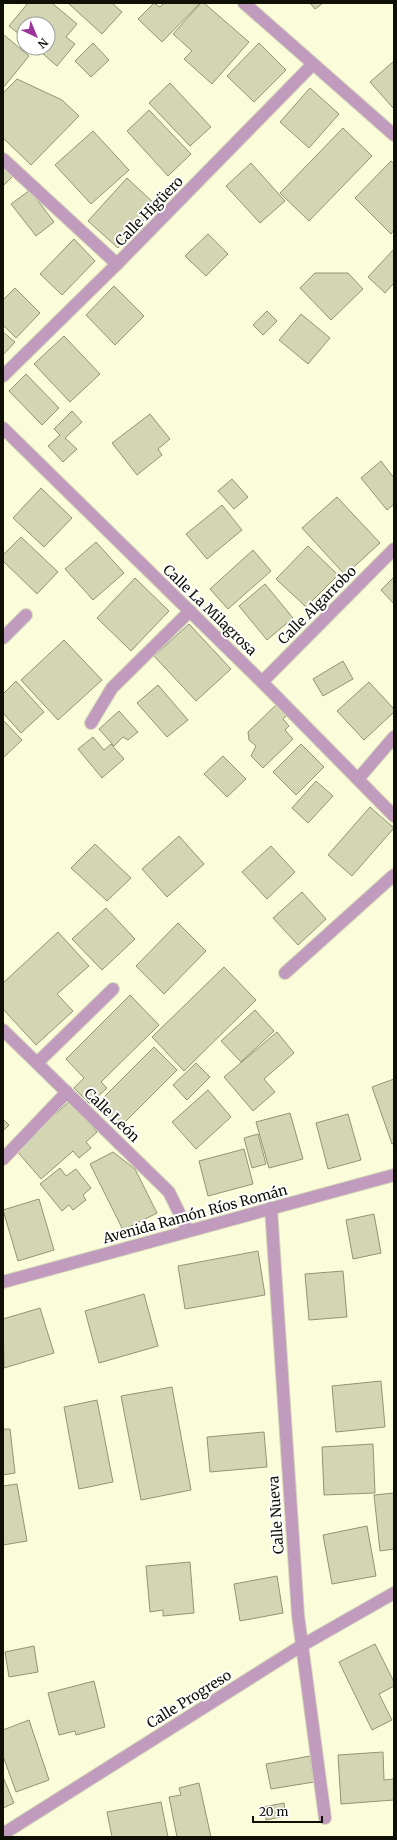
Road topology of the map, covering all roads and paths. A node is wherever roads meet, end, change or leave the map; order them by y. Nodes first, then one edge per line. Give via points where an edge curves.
1 (244, 3) edge
2 (313, 64) junction
3 (394, 135) edge
4 (3, 159) edge
5 (118, 264) junction
6 (3, 376) edge
7 (3, 428) edge
8 (394, 549) edge
9 (190, 611) junction
10 (26, 615) dead end
11 (3, 638) edge
12 (262, 682) junction
13 (91, 724) dead end
14 (394, 737) edge
15 (358, 779) junction
16 (394, 816) edge
17 (394, 875) edge
18 (285, 973) dead end
19 (113, 989) dead end
20 (3, 1030) edge
21 (37, 1063) junction
22 (67, 1092) junction
23 (3, 1159) edge
24 (394, 1175) edge
25 (271, 1208) junction
26 (188, 1231) junction
27 (3, 1282) edge
28 (394, 1593) edge
29 (301, 1646) junction
30 (325, 1818) dead end
31 (16, 1832) edge
32 (3, 1834) edge

1 - 2 street
2 - 3 street
2 - 5 street, Calle Higüero
4 - 5 street
5 - 6 street, Calle Higüero
7 - 9 street, Calle La Milagrosa
8 - 12 street, Calle Algarrobo
9 - 12 street, Calle La Milagrosa
9 - 13 street via 112,688
10 - 11 street
12 - 15 street, Calle La Milagrosa
14 - 15 street
15 - 16 street, Calle La Milagrosa
17 - 18 street
19 - 21 street
20 - 21 street, Calle León
21 - 22 street, Calle León
22 - 23 street
22 - 26 street, Calle León via 169,1192
24 - 25 street, Avenida Ramón Ríos Román
25 - 26 street, Avenida Ramón Ríos Román
25 - 29 street, Calle Nueva
26 - 27 street, Avenida Ramón Ríos Román
28 - 29 street, Calle Progreso
29 - 30 street, Calle Nueva
29 - 31 street, Calle Progreso
31 - 32 street, Calle Progreso

